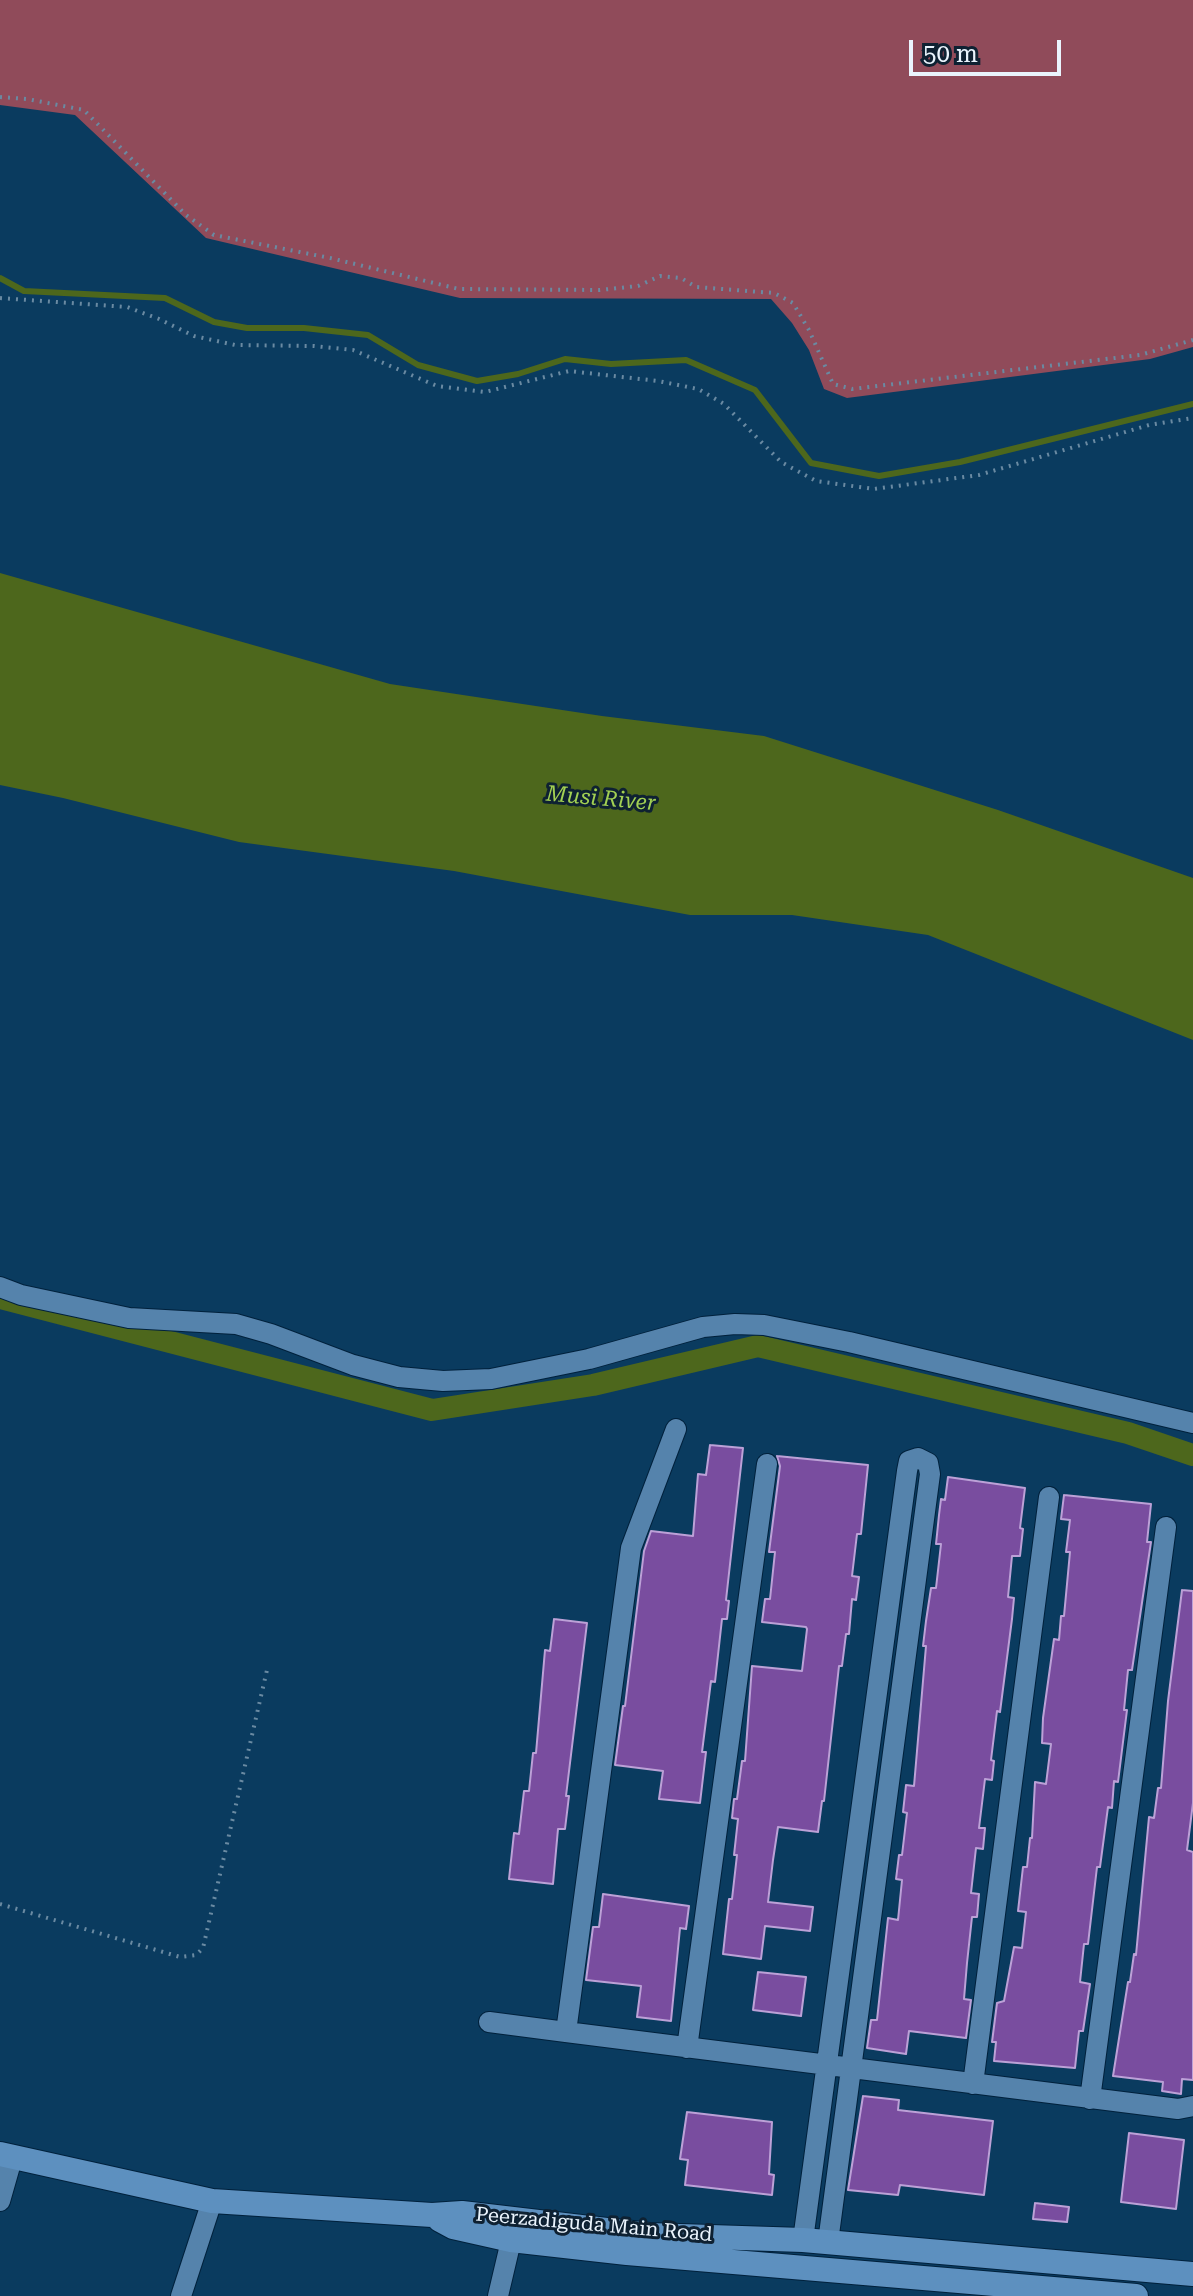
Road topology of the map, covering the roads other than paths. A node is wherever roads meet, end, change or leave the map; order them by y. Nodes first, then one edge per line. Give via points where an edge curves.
1 (0, 1287) edge
2 (1193, 1423) edge
3 (676, 1429) dead end
4 (767, 1464) dead end
5 (1049, 1497) dead end
6 (1166, 1527) dead end
7 (489, 2022) dead end
8 (566, 2032) junction
9 (687, 2048) junction
10 (827, 2065) junction
11 (852, 2069) junction
12 (973, 2084) junction
13 (1090, 2099) junction
14 (1193, 2106) edge
15 (6, 2156) edge
16 (0, 2201) edge
17 (212, 2201) junction
18 (513, 2230) junction
19 (816, 2241) junction
20 (1193, 2274) edge
21 (181, 2296) edge
22 (498, 2296) edge
23 (1136, 2296) edge

1 - 2 street via 129,1318 236,1324 353,1365 443,1381 491,1379 589,1359 703,1327 764,1325
3 - 8 street via 631,1548
4 - 9 street
5 - 12 street
6 - 13 street
7 - 8 street
8 - 9 street
9 - 10 street
10 - 11 street
10 - 11 street via 907,1471 909,1461 918,1458 928,1463 930,1474
10 - 19 street
11 - 12 street
11 - 19 street
12 - 13 street
13 - 14 street via 1178,2109
15 - 16 street
15 - 17 street
17 - 18 street via 432,2215 453,2227
17 - 21 street
18 - 19 street, Peerzadiguda Main Road
18 - 22 street
18 - 23 street via 627,2253
19 - 20 street, Peerzadiguda Main Road

